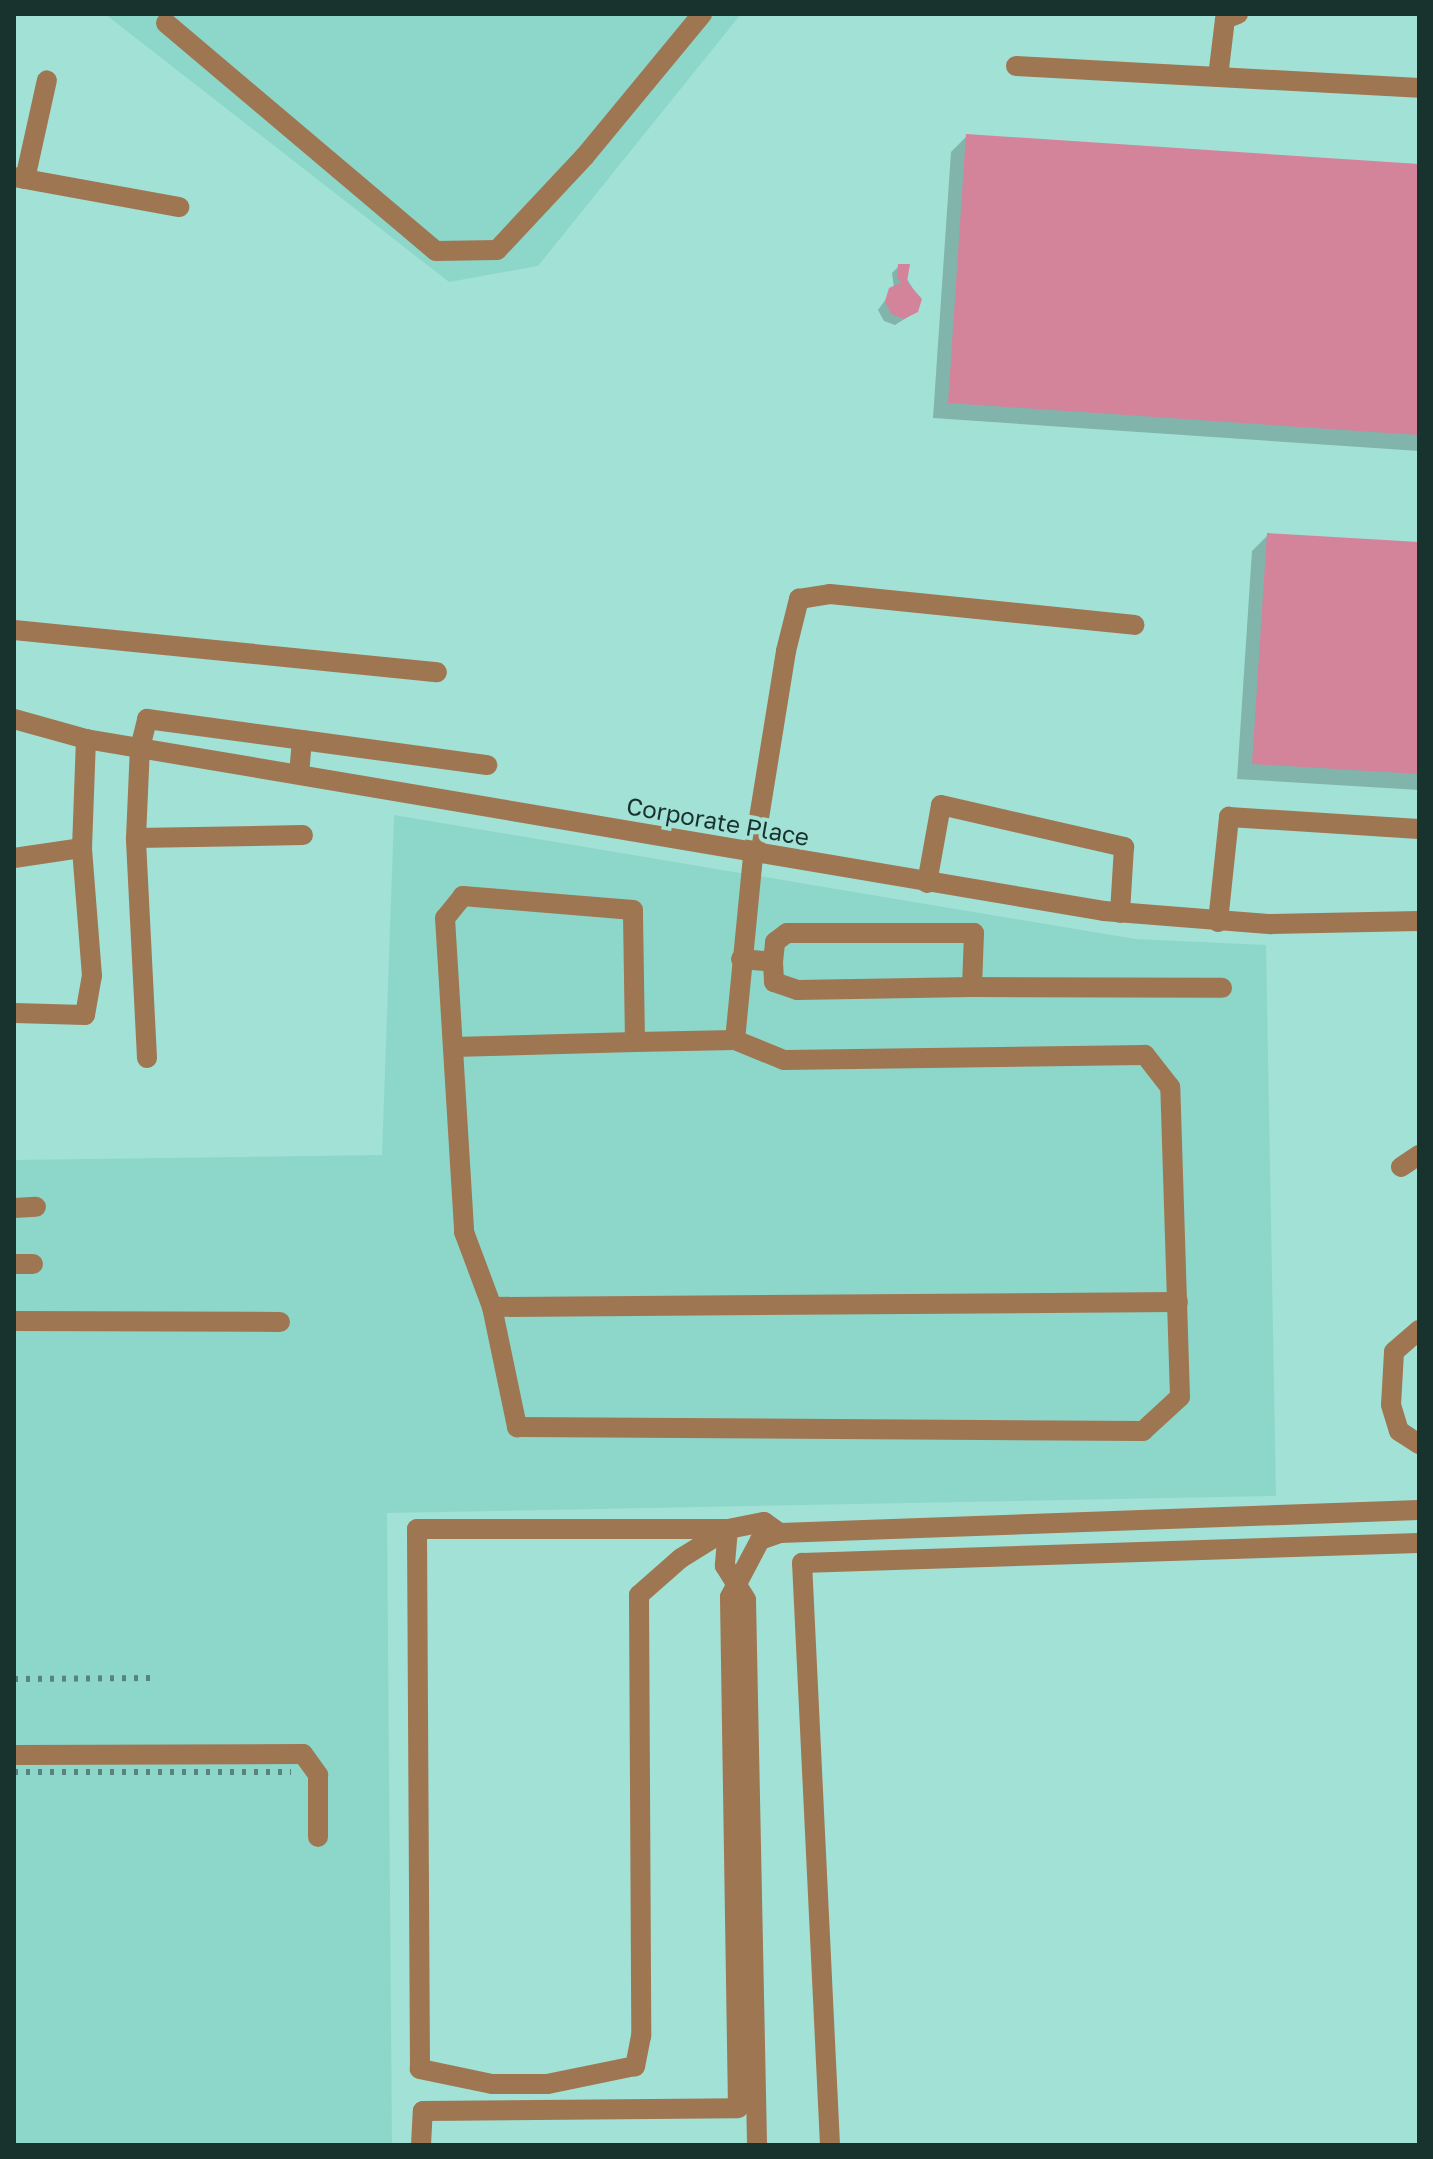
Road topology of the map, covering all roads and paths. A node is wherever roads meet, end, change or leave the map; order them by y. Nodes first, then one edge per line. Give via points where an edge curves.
1 (702, 14) edge
2 (1238, 14) edge
3 (166, 17) edge
4 (1016, 66) dead end
5 (1218, 77) junction
6 (47, 80) dead end
7 (1419, 88) edge
8 (20, 178) edge
9 (179, 207) dead end
10 (1134, 625) dead end
11 (14, 630) edge
12 (437, 672) dead end
13 (14, 719) edge
14 (86, 739) junction
15 (302, 740) junction
16 (140, 748) junction
17 (487, 765) dead end
18 (299, 773) junction
19 (1419, 829) edge
20 (303, 835) dead end
21 (136, 838) junction
22 (82, 848) junction
23 (753, 855) junction
24 (14, 858) edge
25 (927, 883) junction
26 (1120, 913) junction
27 (1419, 921) edge
28 (1218, 922) junction
29 (741, 959) junction
30 (773, 962) junction
31 (972, 987) junction
32 (1222, 988) dead end
33 (14, 1013) edge
34 (735, 1040) junction
35 (635, 1042) junction
36 (453, 1047) junction
37 (147, 1058) dead end
38 (1419, 1155) edge
39 (1401, 1167) dead end
40 (36, 1207) dead end
41 (14, 1208) edge
42 (1178, 1302) junction
43 (492, 1307) junction
44 (14, 1321) edge
45 (280, 1322) dead end
46 (1419, 1330) edge
47 (1419, 1444) edge
48 (1419, 1510) edge
49 (728, 1529) junction
50 (780, 1533) junction
51 (1419, 1543) edge
52 (737, 1579) junction
53 (14, 1755) edge
54 (318, 1837) dead end
55 (421, 2145) edge
56 (757, 2145) edge
57 (830, 2145) edge

1 - 3 street via 585,156 497,250 436,251
2 - 5 street via 1225,19
4 - 5 street
5 - 7 street
6 - 8 street
8 - 9 street
10 - 23 street via 830,594 799,599
11 - 12 street
13 - 14 street, Corporate Place
14 - 16 street, Corporate Place
14 - 22 street
15 - 16 street via 152,717
15 - 17 street
15 - 18 street
16 - 18 street, Corporate Place
16 - 21 street
18 - 23 street, Corporate Place
19 - 28 street via 1229,817
20 - 21 street
21 - 37 street
22 - 24 street
22 - 33 street via 92,976 85,1015
23 - 25 street, Corporate Place
23 - 29 street
25 - 26 street, Corporate Place
25 - 26 street via 941,805 1124,847
26 - 28 street, Corporate Place
27 - 28 street, Corporate Place
29 - 30 street
29 - 34 street
30 - 31 street via 774,982 797,990
30 - 31 street via 775,942 787,933 974,933
31 - 32 street
34 - 35 street
34 - 42 street via 784,1060 1145,1055 1170,1087
35 - 36 street
35 - 36 street via 633,910 463,896 445,918
36 - 43 street via 464,1232
38 - 39 street
40 - 41 street
42 - 43 street
42 - 43 street via 1180,1397 1143,1431 517,1427
44 - 45 street
46 - 47 street via 1394,1352 1391,1405 1399,1431
48 - 50 street
49 - 49 street via 681,1558 639,1595 641,2036 635,2066 547,2084 492,2084 420,2069 417,1529
49 - 50 street via 764,1522
49 - 52 street via 725,1566
50 - 52 street via 760,1540
51 - 57 street via 802,1563
52 - 55 street via 730,1597 738,2108 423,2111
52 - 56 street via 746,1600
53 - 54 street via 303,1754 318,1775

